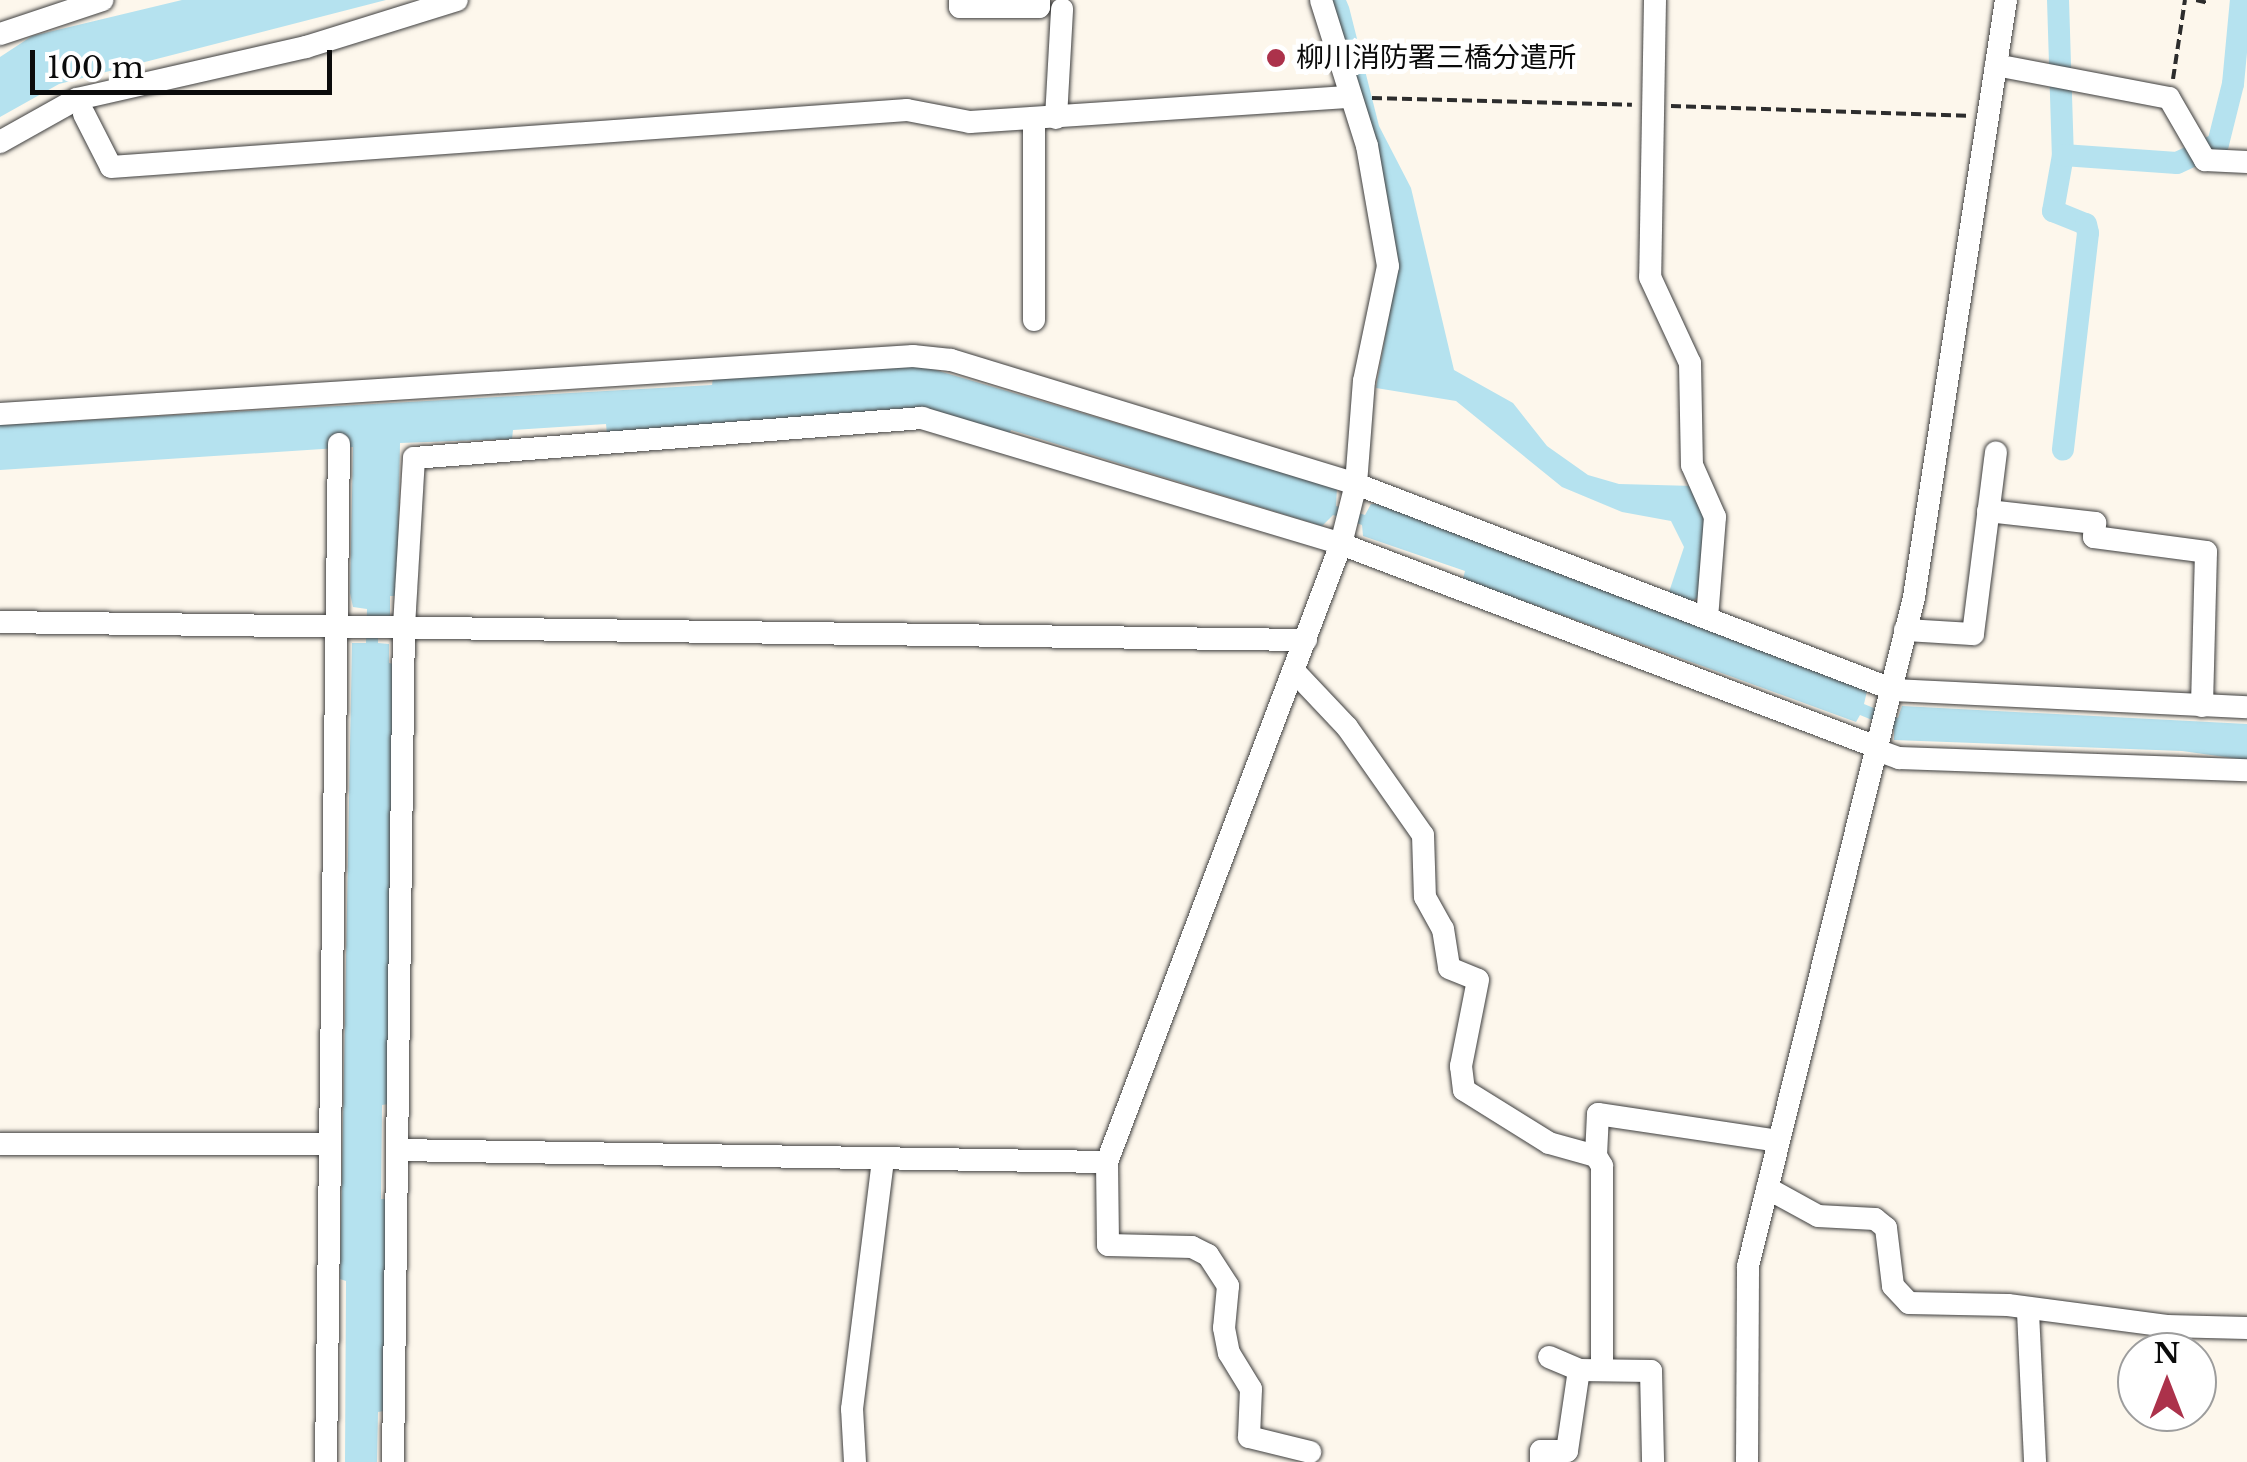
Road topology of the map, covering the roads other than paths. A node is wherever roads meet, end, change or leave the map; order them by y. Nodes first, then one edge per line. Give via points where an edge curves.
1 (102, 0) edge
2 (457, 0) edge
3 (960, 0) edge
4 (1039, 0) edge
5 (1320, 0) edge
6 (1655, 0) edge
7 (2006, 0) edge
8 (1062, 9) dead end
9 (0, 34) edge
10 (1996, 65) junction
11 (2198, 97) dead end
12 (1347, 98) junction
13 (2172, 101) junction
14 (84, 114) dead end
15 (1045, 119) junction
16 (0, 142) edge
17 (2247, 162) edge
18 (1034, 320) dead end
19 (0, 414) edge
20 (339, 444) dead end
21 (1996, 452) dead end
22 (1356, 484) junction
23 (1988, 511) junction
24 (1342, 544) junction
25 (1707, 618) junction
26 (0, 622) edge
27 (341, 626) junction
28 (404, 626) junction
29 (1905, 630) junction
30 (1306, 640) junction
31 (1294, 670) junction
32 (1889, 691) junction
33 (2202, 706) junction
34 (2247, 708) edge
35 (1876, 742) junction
36 (2247, 770) edge
37 (1778, 1141) junction
38 (0, 1144) edge
39 (328, 1144) junction
40 (398, 1150) junction
41 (1596, 1156) junction
42 (883, 1158) junction
43 (1107, 1162) junction
44 (1767, 1188) junction
45 (2028, 1312) junction
46 (2247, 1328) edge
47 (1549, 1356) dead end
48 (1591, 1370) junction
49 (1310, 1452) dead end
50 (326, 1462) edge
51 (393, 1462) edge
52 (856, 1462) edge
53 (1540, 1462) edge
54 (1653, 1462) edge
55 (1747, 1462) edge
56 (2034, 1462) edge

1 - 9 street
2 - 16 street via 306,46 77,99
3 - 4 street via 960,7 1039,6
5 - 12 street
6 - 25 street via 1650,276 1690,363 1692,465 1715,517
7 - 10 street
8 - 15 street
10 - 13 street
10 - 29 street
11 - 13 street
12 - 15 street via 1190,103
12 - 22 street via 1367,146 1388,266 1364,381
13 - 17 street via 2201,156
14 - 15 street via 111,167 907,110 970,122
15 - 18 street
19 - 22 street via 913,356 951,360
20 - 27 street
21 - 23 street
22 - 24 street
22 - 25 street
23 - 29 street via 1972,634
23 - 33 street via 2095,523 2094,536 2206,552
24 - 28 street via 922,418 414,458
24 - 30 street
24 - 35 street
25 - 32 street
26 - 27 street
27 - 28 street
27 - 39 street
28 - 30 street
28 - 40 street
29 - 32 street
30 - 31 street
31 - 41 street via 1347,727 1423,835 1425,896 1444,928 1448,968 1478,980 1461,1066 1464,1090 1549,1144
31 - 43 street
32 - 33 street
32 - 35 street
33 - 34 street
35 - 36 street via 1899,758
35 - 37 street
37 - 41 street via 1598,1114
37 - 44 street
38 - 39 street
39 - 50 street
40 - 42 street
40 - 51 street
41 - 48 street via 1602,1166
42 - 43 street
42 - 52 street via 852,1409
43 - 49 street via 1108,1246 1192,1247 1208,1255 1228,1286 1229,1353 1251,1389 1248,1437
44 - 45 street via 1818,1216 1876,1219 1886,1228 1898,1298
44 - 55 street via 1747,1282
45 - 46 street
45 - 56 street
47 - 48 street
48 - 53 street via 1567,1451 1542,1451
48 - 54 street via 1650,1372

